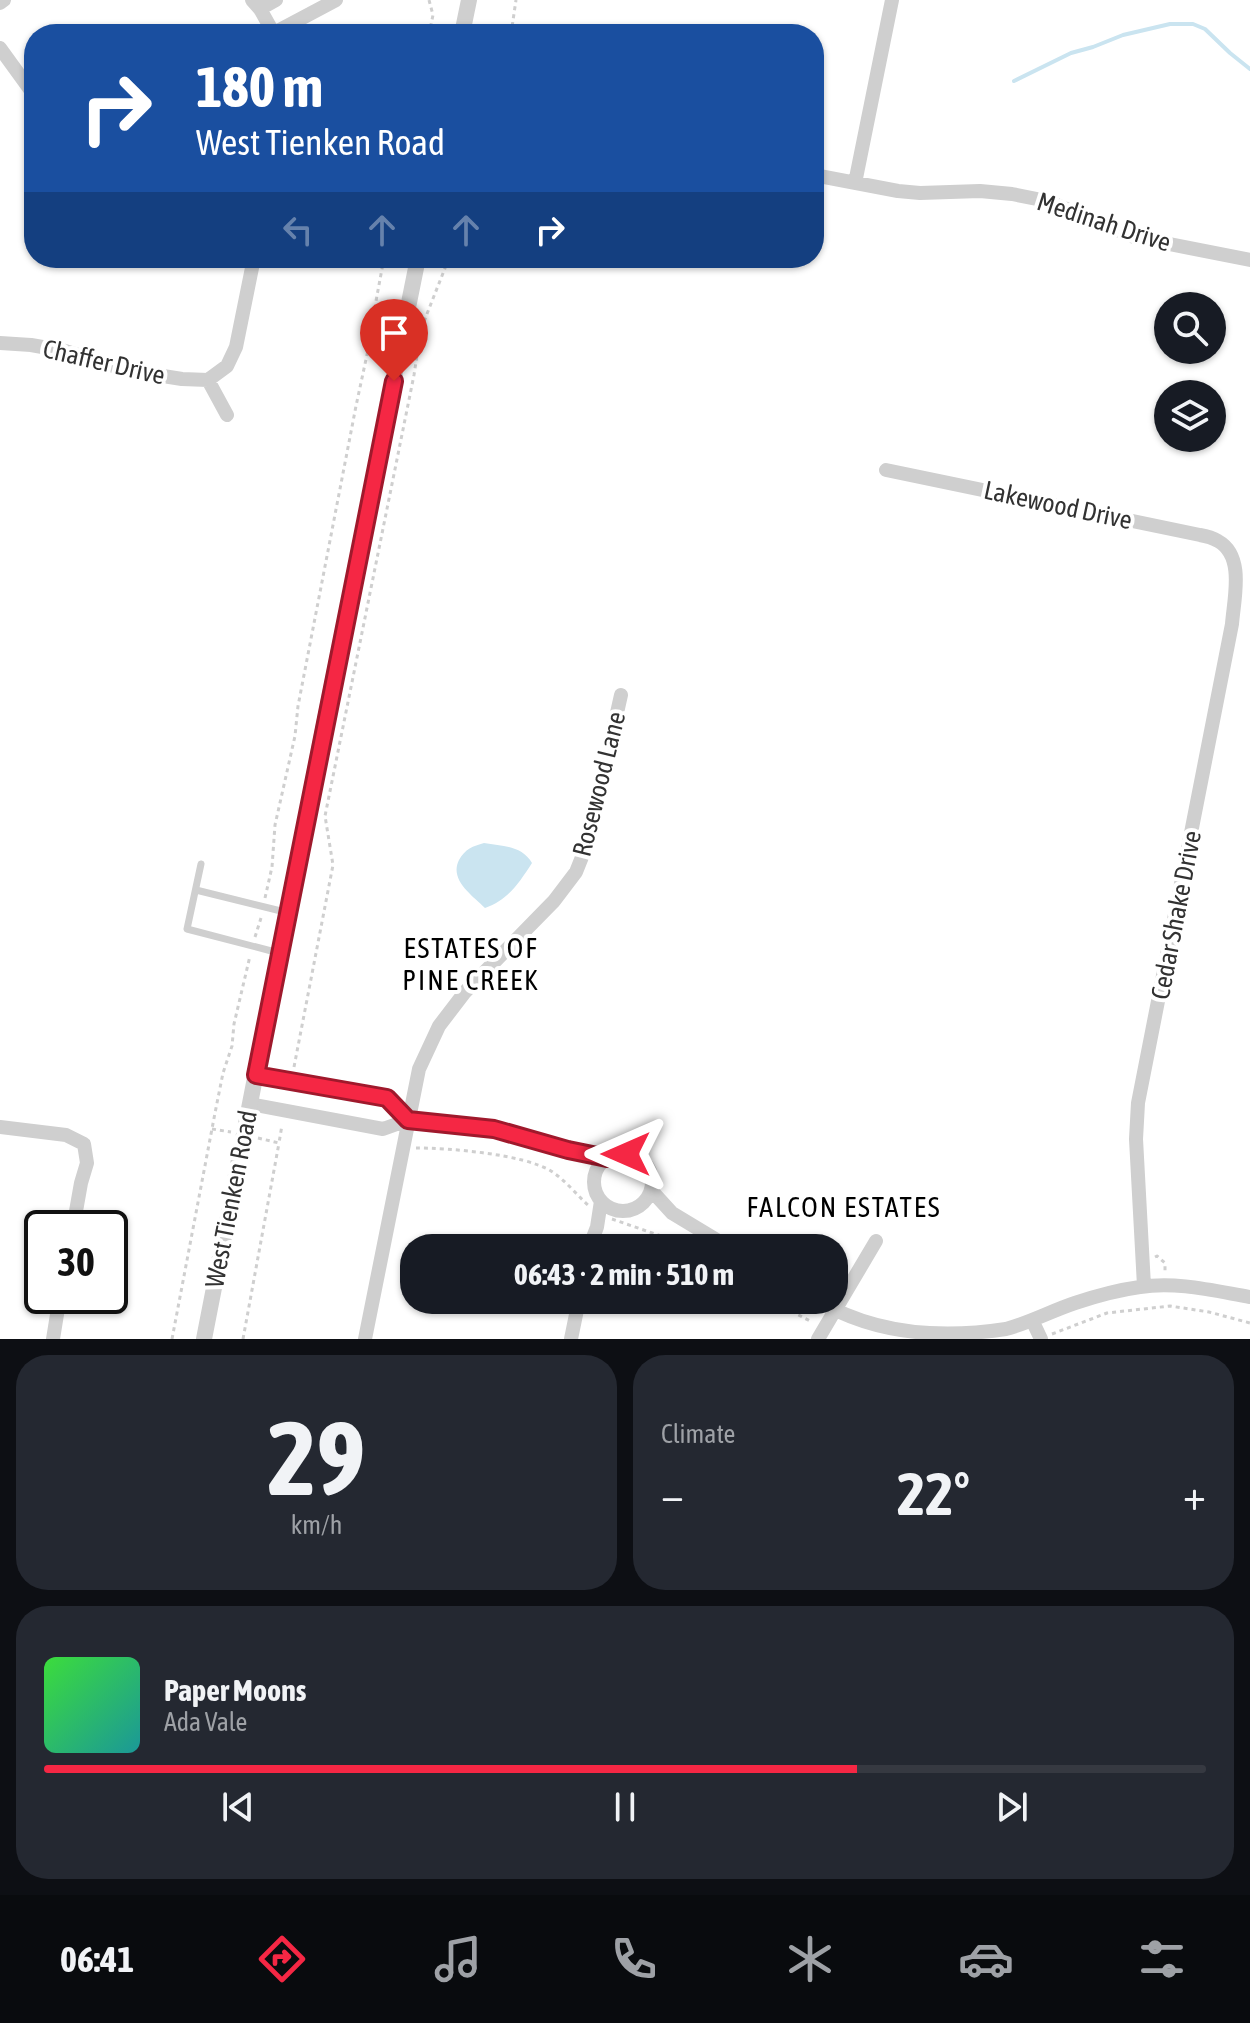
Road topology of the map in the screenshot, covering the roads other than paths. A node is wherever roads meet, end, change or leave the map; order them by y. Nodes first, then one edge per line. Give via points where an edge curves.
1 (276, 0) edge
2 (336, 0) edge
3 (469, 0) edge
4 (892, 0) edge
5 (265, 19) edge
6 (464, 24) edge
7 (0, 48) edge
8 (24, 81) edge
9 (824, 177) edge
10 (855, 183) junction
11 (1250, 260) edge
12 (252, 268) edge
13 (416, 268) edge
14 (0, 343) edge
15 (208, 380) junction
16 (227, 415) dead end
17 (886, 470) dead end
18 (1226, 548) joint
19 (621, 695) dead end
20 (201, 864) dead end
21 (196, 890) junction
22 (287, 912) junction
23 (279, 953) junction
24 (256, 1075) junction
25 (250, 1104) junction
26 (408, 1120) junction
27 (0, 1127) edge
28 (568, 1150) junction
29 (607, 1158) junction
30 (594, 1179) junction
31 (651, 1190) junction
32 (595, 1204) junction
33 (639, 1207) junction
34 (76, 1210) edge
35 (672, 1213) junction
36 (618, 1216) junction
37 (597, 1227) junction
38 (594, 1234) edge
39 (707, 1234) edge
40 (876, 1241) dead end
41 (1144, 1286) junction
42 (848, 1289) edge
43 (1250, 1297) edge
44 (57, 1314) edge
45 (576, 1314) edge
46 (833, 1314) edge
47 (842, 1314) edge
48 (1032, 1320) junction
49 (820, 1334) edge
50 (53, 1339) edge
51 (204, 1339) edge
52 (365, 1339) edge
53 (571, 1339) edge
54 (1041, 1339) edge

1 - 5 street
2 - 5 street
3 - 6 street
4 - 10 street
7 - 8 street
9 - 10 street, Medinah Drive
10 - 11 street, Medinah Drive via 920,193 1012,194 1071,209 1134,237
12 - 15 street via 236,347 227,366
13 - 22 street, West Tienken Road
14 - 15 street, Chaffer Drive via 65,351 144,373
15 - 16 street
17 - 18 street, Lakewood Drive via 1200,535
18 - 41 street, Cedar Shake Drive via 1233,554 1236,572 1232,624 1138,1103
19 - 26 street, Rosewood Lane via 588,842 576,872 439,1026 419,1069
20 - 21 lane
21 - 22 lane
21 - 23 lane via 187,929
22 - 23 street, West Tienken Road
23 - 24 street, West Tienken Road
24 - 25 street, West Tienken Road
24 - 26 street via 387,1098
25 - 26 street via 383,1129
25 - 51 street, West Tienken Road
26 - 28 street via 494,1129
26 - 52 street, Rosewood Lane
27 - 34 street via 66,1135 84,1144 87,1163
28 - 29 street
28 - 30 street
29 - 30 street
29 - 31 street via 636,1156 649,1171
30 - 32 street
31 - 33 street
31 - 35 street
32 - 36 street
32 - 37 street
33 - 35 street
33 - 36 street
35 - 39 street
36 - 37 street
37 - 38 street
40 - 42 street
41 - 43 street
41 - 48 street via 1073,1303
44 - 50 street
45 - 53 street
46 - 49 street
47 - 48 street via 879,1329 929,1338 979,1335
48 - 54 street

